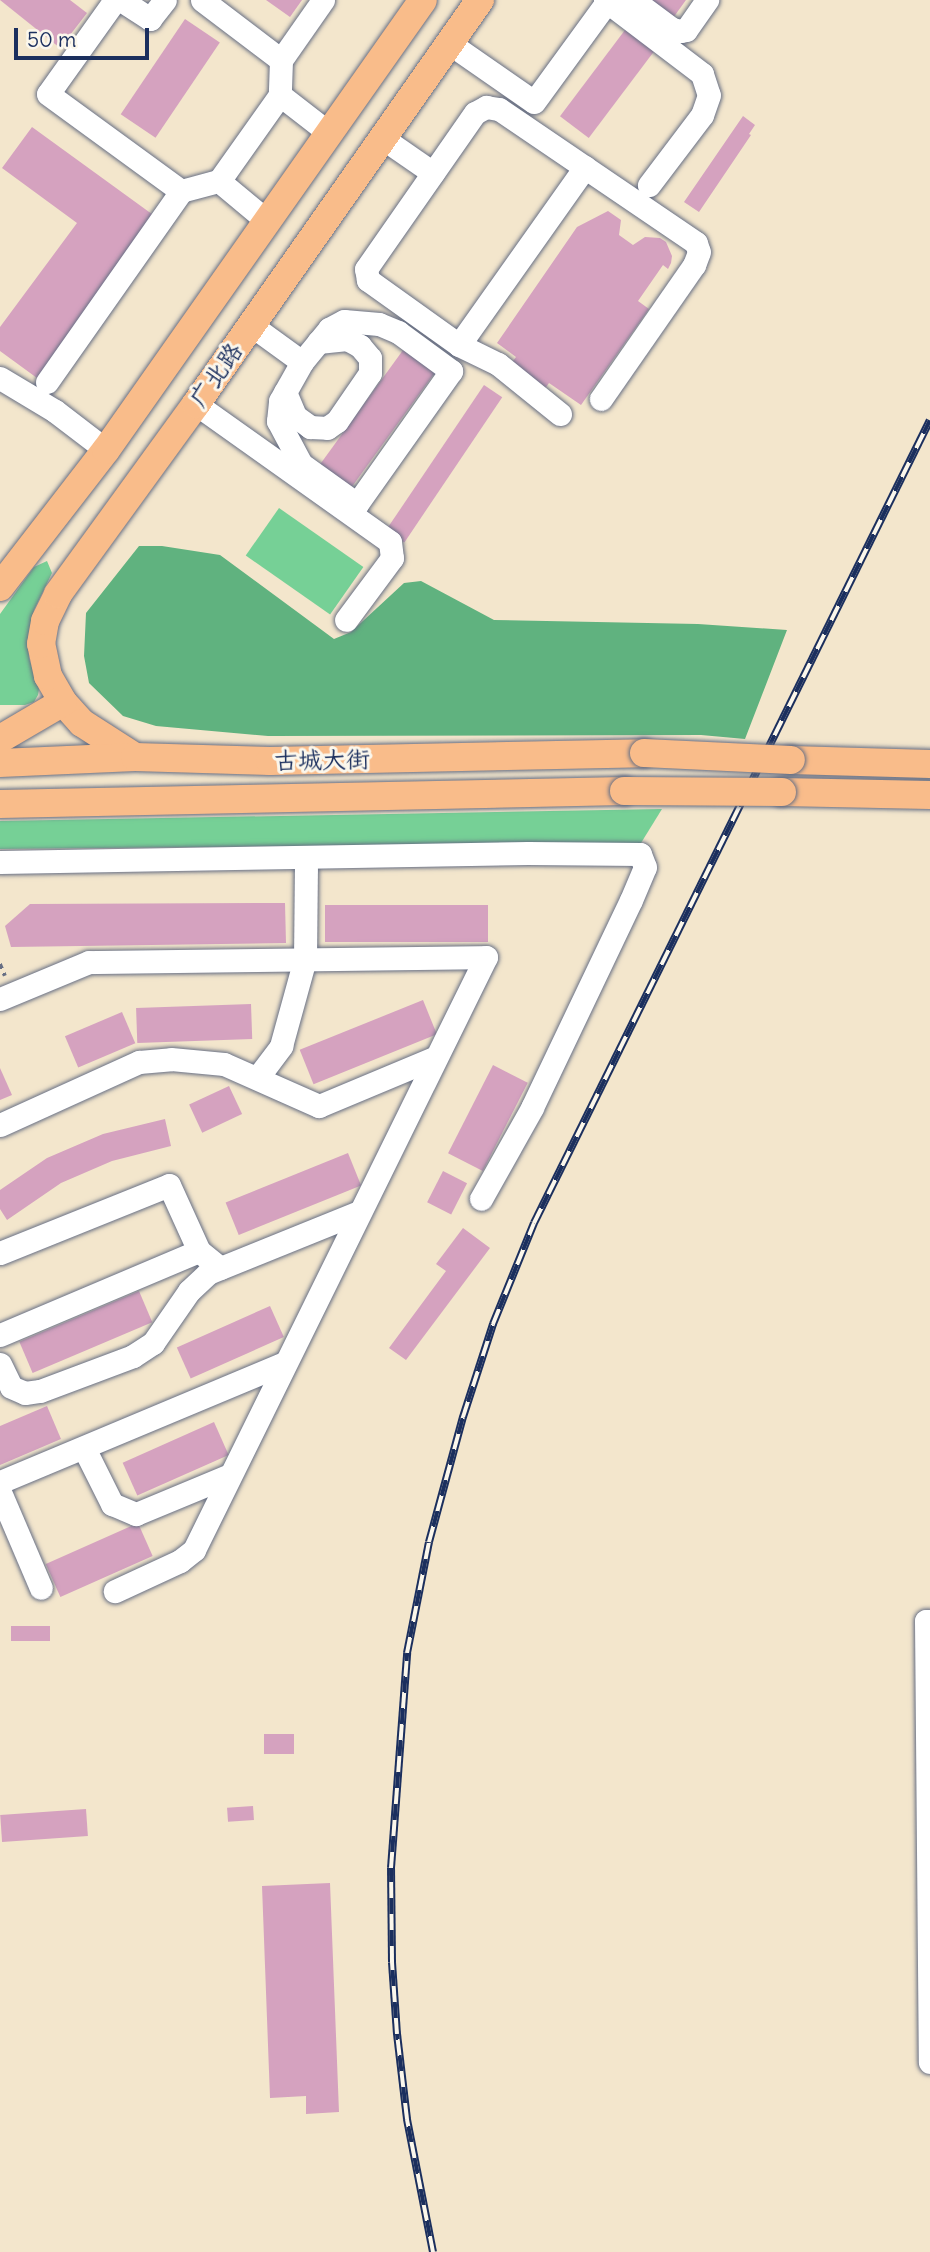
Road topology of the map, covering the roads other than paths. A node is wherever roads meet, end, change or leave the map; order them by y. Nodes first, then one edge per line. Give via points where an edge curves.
1 (115, 0) edge
2 (121, 0) edge
3 (165, 0) edge
4 (202, 0) edge
5 (323, 0) edge
6 (423, 0) edge
7 (480, 0) edge
8 (632, 0) edge
9 (706, 0) edge
10 (606, 1) edge
11 (449, 43) junction
12 (281, 60) junction
13 (280, 95) junction
14 (328, 133) junction
15 (381, 137) junction
16 (305, 167) junction
17 (585, 167) junction
18 (433, 173) junction
19 (219, 181) junction
20 (649, 185) dead end
21 (181, 191) junction
22 (343, 193) junction
23 (267, 221) junction
24 (251, 325) junction
25 (318, 342) junction
26 (459, 345) junction
27 (302, 362) junction
28 (0, 378) edge
29 (47, 382) dead end
30 (285, 392) junction
31 (601, 399) dead end
32 (196, 404) junction
33 (560, 414) dead end
34 (106, 450) junction
35 (0, 587) edge
36 (346, 620) dead end
37 (63, 702) junction
38 (0, 739) edge
39 (135, 757) junction
40 (0, 763) edge
41 (930, 764) edge
42 (930, 795) edge
43 (0, 804) edge
44 (306, 857) junction
45 (0, 862) edge
46 (305, 959) junction
47 (0, 999) edge
48 (436, 1057) junction
49 (258, 1077) junction
50 (0, 1125) edge
51 (481, 1199) dead end
52 (359, 1212) junction
53 (199, 1251) junction
54 (0, 1253) edge
55 (220, 1268) junction
56 (0, 1335) edge
57 (284, 1363) junction
58 (0, 1364) edge
59 (84, 1448) junction
60 (230, 1475) junction
61 (0, 1482) edge
62 (0, 1492) edge
63 (41, 1588) dead end
64 (115, 1591) dead end
65 (930, 1621) edge
66 (930, 2062) edge

1 - 21 street via 48,94
2 - 3 street via 150,19
4 - 12 street
5 - 12 street
6 - 14 main road, 广北路
7 - 11 main road, 广北路
8 - 9 street via 681,31
10 - 11 street via 534,102
10 - 20 street via 702,74 709,95 702,115
11 - 15 main road, 广北路
12 - 13 street
13 - 14 street
13 - 19 street
14 - 16 main road, 广北路
15 - 18 street
15 - 22 main road, 广北路
16 - 22 main road
16 - 23 main road, 广北路
17 - 18 street via 499,109 485,107 475,113
17 - 26 street
17 - 31 street via 696,243 699,252
18 - 26 street via 366,268 368,280
19 - 21 street
19 - 23 street
21 - 29 street
22 - 24 main road, 广北路
23 - 34 main road, 广北路
24 - 27 street
24 - 32 main road, 广北路
25 - 27 street
25 - 30 street via 347,339 360,346 370,358 370,373 337,421 327,428 310,427 295,416
25 - 30 street via 328,329 344,321 379,324 398,332 451,371 357,504 301,464 278,421
26 - 33 street via 498,364
27 - 30 street
28 - 34 street via 55,411
32 - 36 street via 390,542 392,558
32 - 37 main road, 广北路 via 71,572 45,621 41,644 48,676
34 - 35 main road, 广北路
37 - 38 main road
37 - 39 main road, 广北路 via 82,723
39 - 40 main road, 古城大街
39 - 41 main road, 古城大街, bridge via 270,761 644,753
42 - 43 main road, 古城大街, bridge via 624,790
44 - 45 street
44 - 46 street
44 - 51 street via 640,854 645,867 631,900 532,1108
46 - 47 street via 89,962
46 - 48 street via 486,957
46 - 49 street via 281,1046
48 - 49 street via 319,1107
48 - 52 street
49 - 50 street via 224,1064 171,1059 139,1062
52 - 55 street
52 - 57 street
53 - 54 street via 169,1185
53 - 55 street
53 - 56 street
55 - 58 street via 189,1291 153,1343 133,1356 25,1393 11,1387
57 - 59 street
57 - 60 street
59 - 60 street via 112,1504 125,1512 136,1514
59 - 61 street
60 - 64 street via 194,1550
62 - 63 street
65 - 66 street via 926,1621

